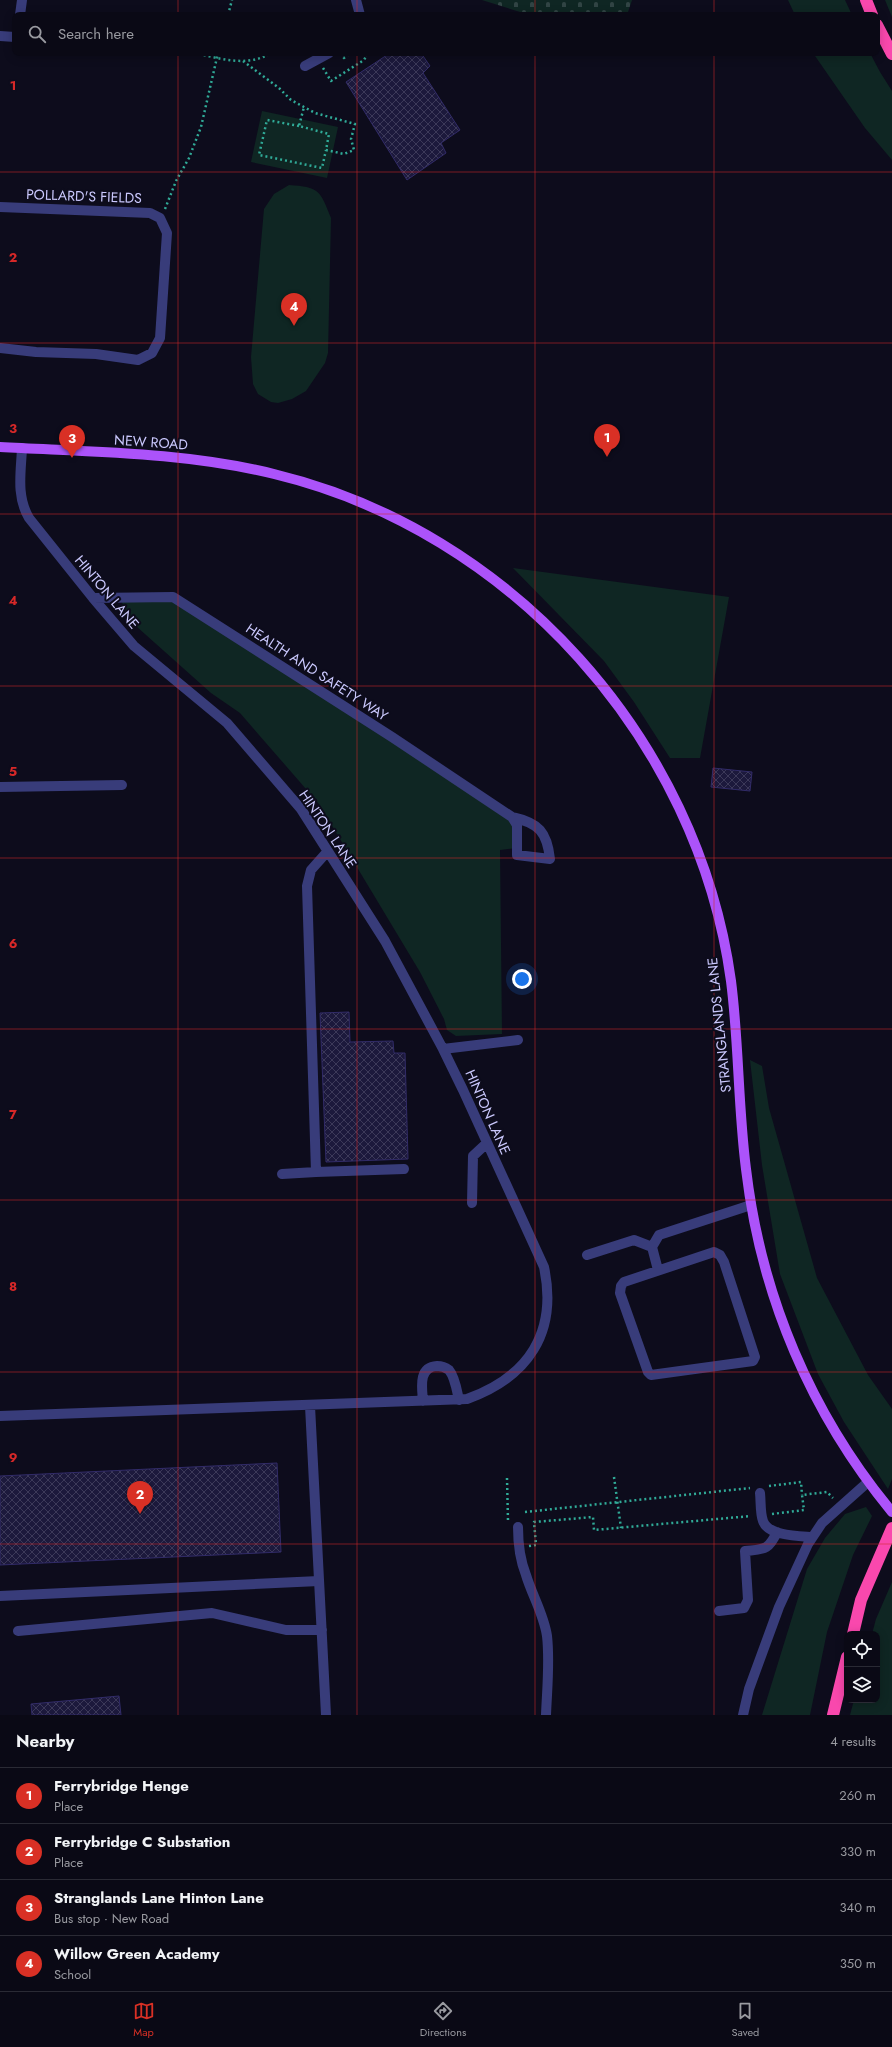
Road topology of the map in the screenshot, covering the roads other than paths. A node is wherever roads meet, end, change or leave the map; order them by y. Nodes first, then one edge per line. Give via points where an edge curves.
1 (22, 0) edge
2 (356, 0) edge
3 (866, 0) edge
4 (20, 12) edge
5 (359, 12) edge
6 (871, 12) edge
7 (880, 31) edge
8 (0, 36) edge
9 (12, 37) edge
10 (892, 54) edge
11 (324, 56) edge
12 (305, 66) dead end
13 (0, 207) edge
14 (0, 348) edge
15 (0, 447) edge
16 (22, 448) junction
17 (276, 474) joint
18 (93, 598) junction
19 (122, 785) dead end
20 (0, 787) edge
21 (512, 817) junction
22 (327, 852) junction
23 (518, 1040) dead end
24 (442, 1049) junction
25 (487, 1143) junction
26 (404, 1169) dead end
27 (316, 1172) junction
28 (282, 1174) dead end
29 (472, 1203) dead end
30 (751, 1205) junction
31 (652, 1247) junction
32 (587, 1255) dead end
33 (658, 1270) junction
34 (459, 1400) junction
35 (423, 1401) junction
36 (310, 1406) junction
37 (0, 1416) edge
38 (868, 1482) junction
39 (759, 1489) road end
40 (892, 1512) edge
41 (513, 1527) road end
42 (892, 1528) edge
43 (777, 1532) junction
44 (812, 1537) junction
45 (319, 1581) junction
46 (0, 1596) edge
47 (719, 1611) dead end
48 (322, 1630) junction
49 (18, 1631) dead end
50 (854, 1631) edge
51 (845, 1667) edge
52 (326, 1715) edge
53 (546, 1715) edge
54 (743, 1715) edge
55 (833, 1715) edge

1 - 4 street
2 - 5 street
3 - 6 highway
7 - 10 highway
8 - 9 street
11 - 12 street
13 - 14 street, POLLARD'S FIELDS via 150,213 160,218 167,233 160,338 152,353 138,360 96,354
15 - 16 main road
16 - 17 main road, NEW ROAD via 192,459
16 - 18 street, HINTON LANE via 20,496 23,507
17 - 30 main road, STRANGLANDS LANE via 311,484 378,510 442,543 478,567 529,607 580,658 621,708 645,744 680,808 694,841 721,930 731,986 742,1134
18 - 21 street, HEALTH AND SAFETY WAY via 173,597
18 - 22 street, HINTON LANE via 134,646 227,723 301,809
19 - 20 street
21 - 21 street, HEALTH AND SAFETY WAY via 526,820 543,832 550,859 517,854 517,825
22 - 24 street, HINTON LANE via 385,941
22 - 27 street via 311,870 307,886
23 - 24 street
24 - 25 street, HINTON LANE
25 - 29 street via 473,1156
25 - 34 street, HINTON LANE via 544,1267 547,1282 545,1323 536,1344 519,1370 502,1384 473,1397
26 - 27 street
27 - 28 street
30 - 31 street via 659,1235
30 - 38 main road, STRANGLANDS LANE via 762,1262 792,1347 831,1426
31 - 32 street via 634,1240
31 - 33 street
33 - 33 street via 709,1253 720,1255 755,1357 753,1361 651,1375 620,1293 620,1286 624,1282
34 - 35 street, HINTON LANE
34 - 35 street via 449,1370 443,1366 433,1366 425,1371 422,1378
35 - 36 street, HINTON LANE
36 - 37 street, HINTON LANE
36 - 45 street
38 - 40 main road, STRANGLANDS LANE
38 - 44 street via 822,1523
39 - 43 street via 766,1527
41 - 53 street via 525,1574 547,1635
42 - 50 highway via 861,1600
43 - 44 street
43 - 47 street via 771,1545 766,1549 745,1551 748,1600 744,1608
44 - 54 street via 779,1607 749,1689
45 - 46 street
45 - 48 street
48 - 49 street via 286,1630 212,1613
48 - 52 street
51 - 55 highway

